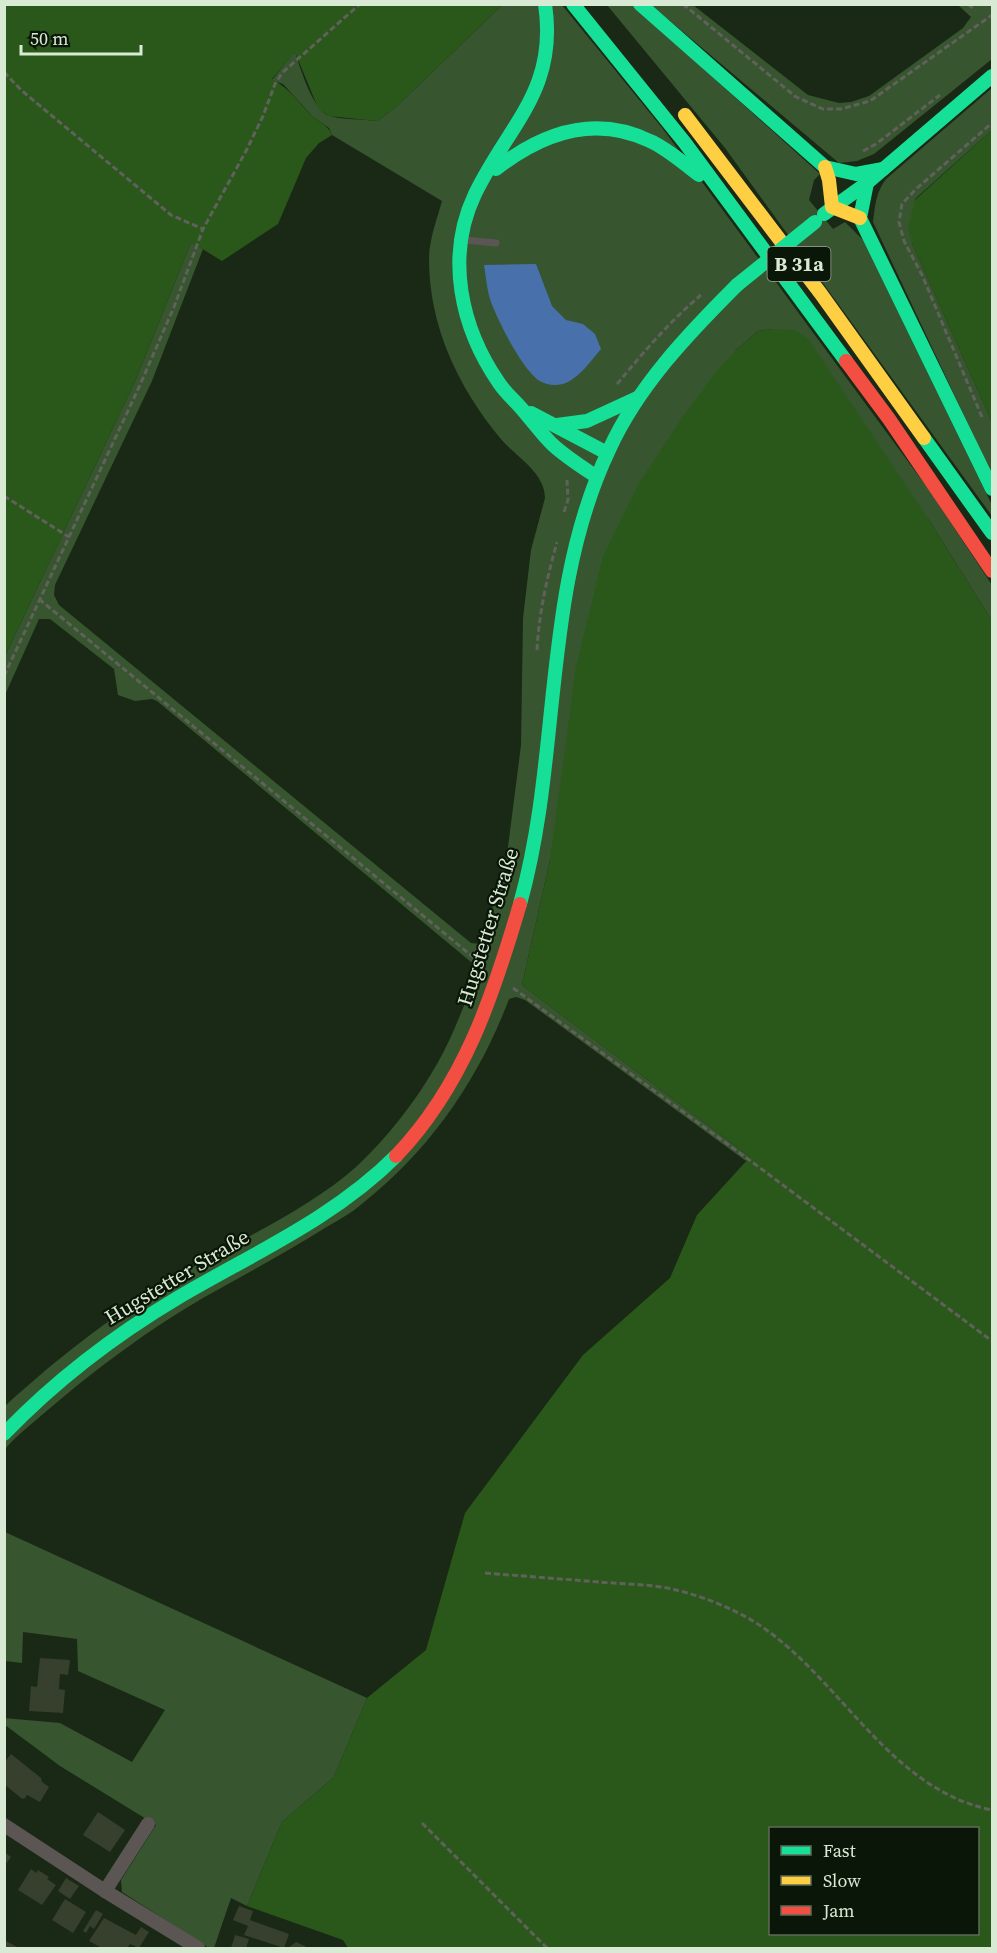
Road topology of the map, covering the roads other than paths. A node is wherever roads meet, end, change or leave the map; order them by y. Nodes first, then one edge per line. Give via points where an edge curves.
1 (545, 4) edge
2 (573, 4) edge
3 (640, 4) edge
4 (993, 76) edge
5 (679, 108) dead end
6 (825, 167) junction
7 (883, 169) junction
8 (486, 177) junction
9 (867, 183) junction
10 (716, 185) junction
11 (823, 215) junction
12 (860, 218) junction
13 (459, 239) junction
14 (496, 243) dead end
15 (638, 398) junction
16 (522, 409) junction
17 (557, 425) junction
18 (607, 453) junction
19 (597, 477) junction
20 (993, 489) edge
21 (993, 533) edge
22 (993, 571) edge
23 (4, 1434) edge
24 (148, 1824) dead end
25 (4, 1825) edge
26 (105, 1892) junction
27 (198, 1948) edge

1 - 8 main road via 547,56 539,85
2 - 10 main road, B 31a
3 - 6 main road
4 - 7 main road, Hugstetter Straße
5 - 21 main road, B 31a via 821,294
6 - 7 main road via 856,174
6 - 11 main road via 830,180
7 - 9 main road, Hugstetter Straße
8 - 10 main road via 509,157 547,135 590,128 614,129 642,137
8 - 13 main road via 467,212
9 - 11 main road, Hugstetter Straße
9 - 12 main road
10 - 22 main road, B 31a via 889,419
11 - 12 main road
11 - 15 main road, Hugstetter Straße, bridge via 737,285 682,341
12 - 20 main road
13 - 14 lane
13 - 16 main road via 459,284 474,337 498,383
15 - 17 main road via 587,421
15 - 18 main road, Hugstetter Straße
16 - 17 main road
16 - 19 main road via 549,441
17 - 18 main road
18 - 19 main road, Hugstetter Straße
19 - 23 main road, Hugstetter Straße via 564,597 536,837 522,901 478,1032 446,1092 418,1132 385,1168 348,1198 125,1331 45,1394
24 - 26 street
25 - 26 street
26 - 27 street

